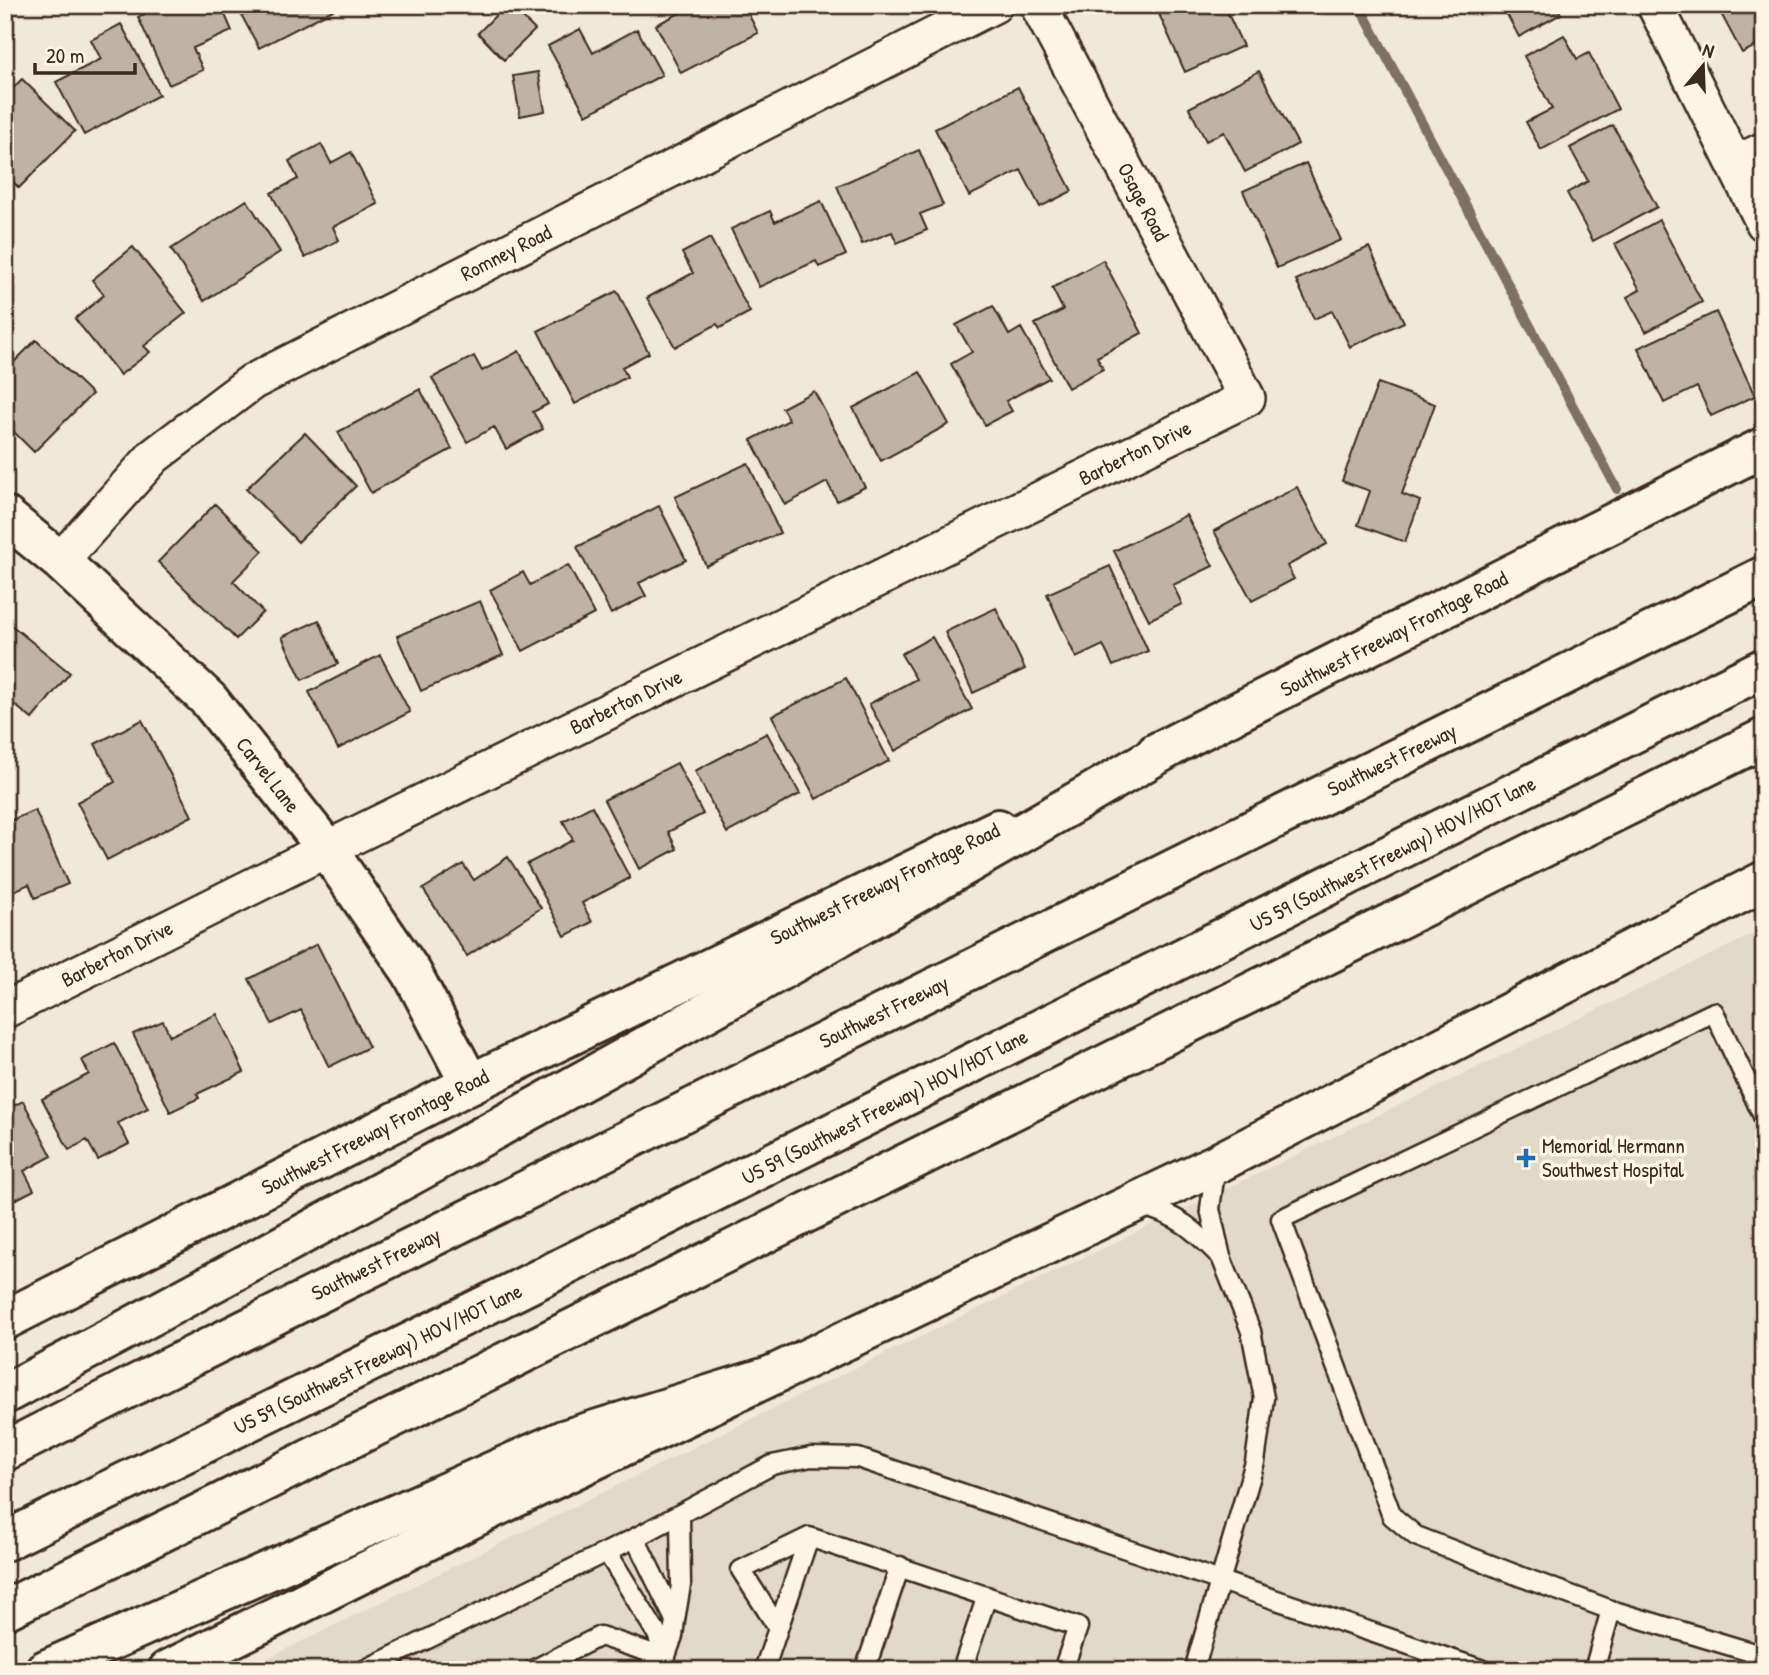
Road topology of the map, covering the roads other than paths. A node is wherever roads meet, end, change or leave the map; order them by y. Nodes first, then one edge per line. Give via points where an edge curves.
1 (994, 5) edge
2 (1038, 5) edge
3 (1655, 5) edge
4 (1749, 157) edge
5 (1764, 223) edge
6 (1247, 398) joint
7 (1757, 451) edge
8 (5, 516) edge
9 (60, 561) junction
10 (1764, 576) edge
11 (1764, 668) edge
12 (1764, 737) edge
13 (1186, 738) junction
14 (327, 849) junction
15 (1764, 881) edge
16 (5, 1010) edge
17 (470, 1084) junction
18 (1764, 1118) edge
19 (1216, 1164) junction
20 (1132, 1203) junction
21 (1222, 1257) junction
22 (5, 1320) edge
23 (770, 1376) junction
24 (5, 1394) edge
25 (5, 1451) edge
26 (680, 1515) junction
27 (635, 1538) junction
28 (809, 1538) junction
29 (5, 1541) edge
30 (607, 1552) junction
31 (900, 1566) junction
32 (1221, 1581) junction
33 (987, 1596) junction
34 (5, 1610) edge
35 (1611, 1610) junction
36 (674, 1620) junction
37 (778, 1628) junction
38 (1764, 1656) edge
39 (664, 1664) edge
40 (45, 1670) edge
41 (167, 1670) edge
42 (364, 1670) edge
43 (533, 1670) edge
44 (764, 1670) edge
45 (865, 1670) edge
46 (962, 1670) edge
47 (1063, 1670) edge
48 (1194, 1670) edge
49 (1483, 1670) edge
50 (1594, 1670) edge

1 - 9 street, Romney Road via 252,382 154,456
2 - 6 street, Osage Road
3 - 4 street
4 - 5 street
6 - 14 street, Barberton Drive
7 - 13 main road, Southwest Freeway Frontage Road
8 - 9 main road, Carvel Lane
9 - 14 main road, Carvel Lane via 209,700
10 - 25 main road, Southwest Freeway
11 - 29 main road, US 59 (Southwest Freeway) HOV/HOT lane
12 - 34 main road
13 - 17 main road, Southwest Freeway Frontage Road
13 - 24 main road via 901,904
14 - 16 street, Barberton Drive
14 - 17 main road, Carvel Lane via 412,973
15 - 19 main road
17 - 22 main road, Southwest Freeway Frontage Road
18 - 35 lane via 1714,1012 1281,1219 1392,1516 1416,1536
19 - 20 main road
19 - 21 lane via 1210,1209
20 - 21 lane via 1165,1212 1193,1229
20 - 23 main road
21 - 32 lane via 1251,1331 1264,1398 1255,1462
23 - 40 main road via 564,1440
23 - 41 main road
26 - 27 lane
26 - 32 lane via 772,1465 811,1457 858,1458
26 - 36 lane via 681,1585
27 - 30 lane
27 - 36 lane
28 - 31 lane
28 - 37 lane
28 - 37 lane via 741,1570
30 - 39 lane via 657,1634
30 - 42 lane
31 - 33 lane
31 - 45 lane
32 - 48 lane
32 - 49 lane
33 - 46 lane
33 - 47 lane via 1078,1627
35 - 38 lane
35 - 50 lane
36 - 39 lane
37 - 44 lane
39 - 43 lane via 600,1636

